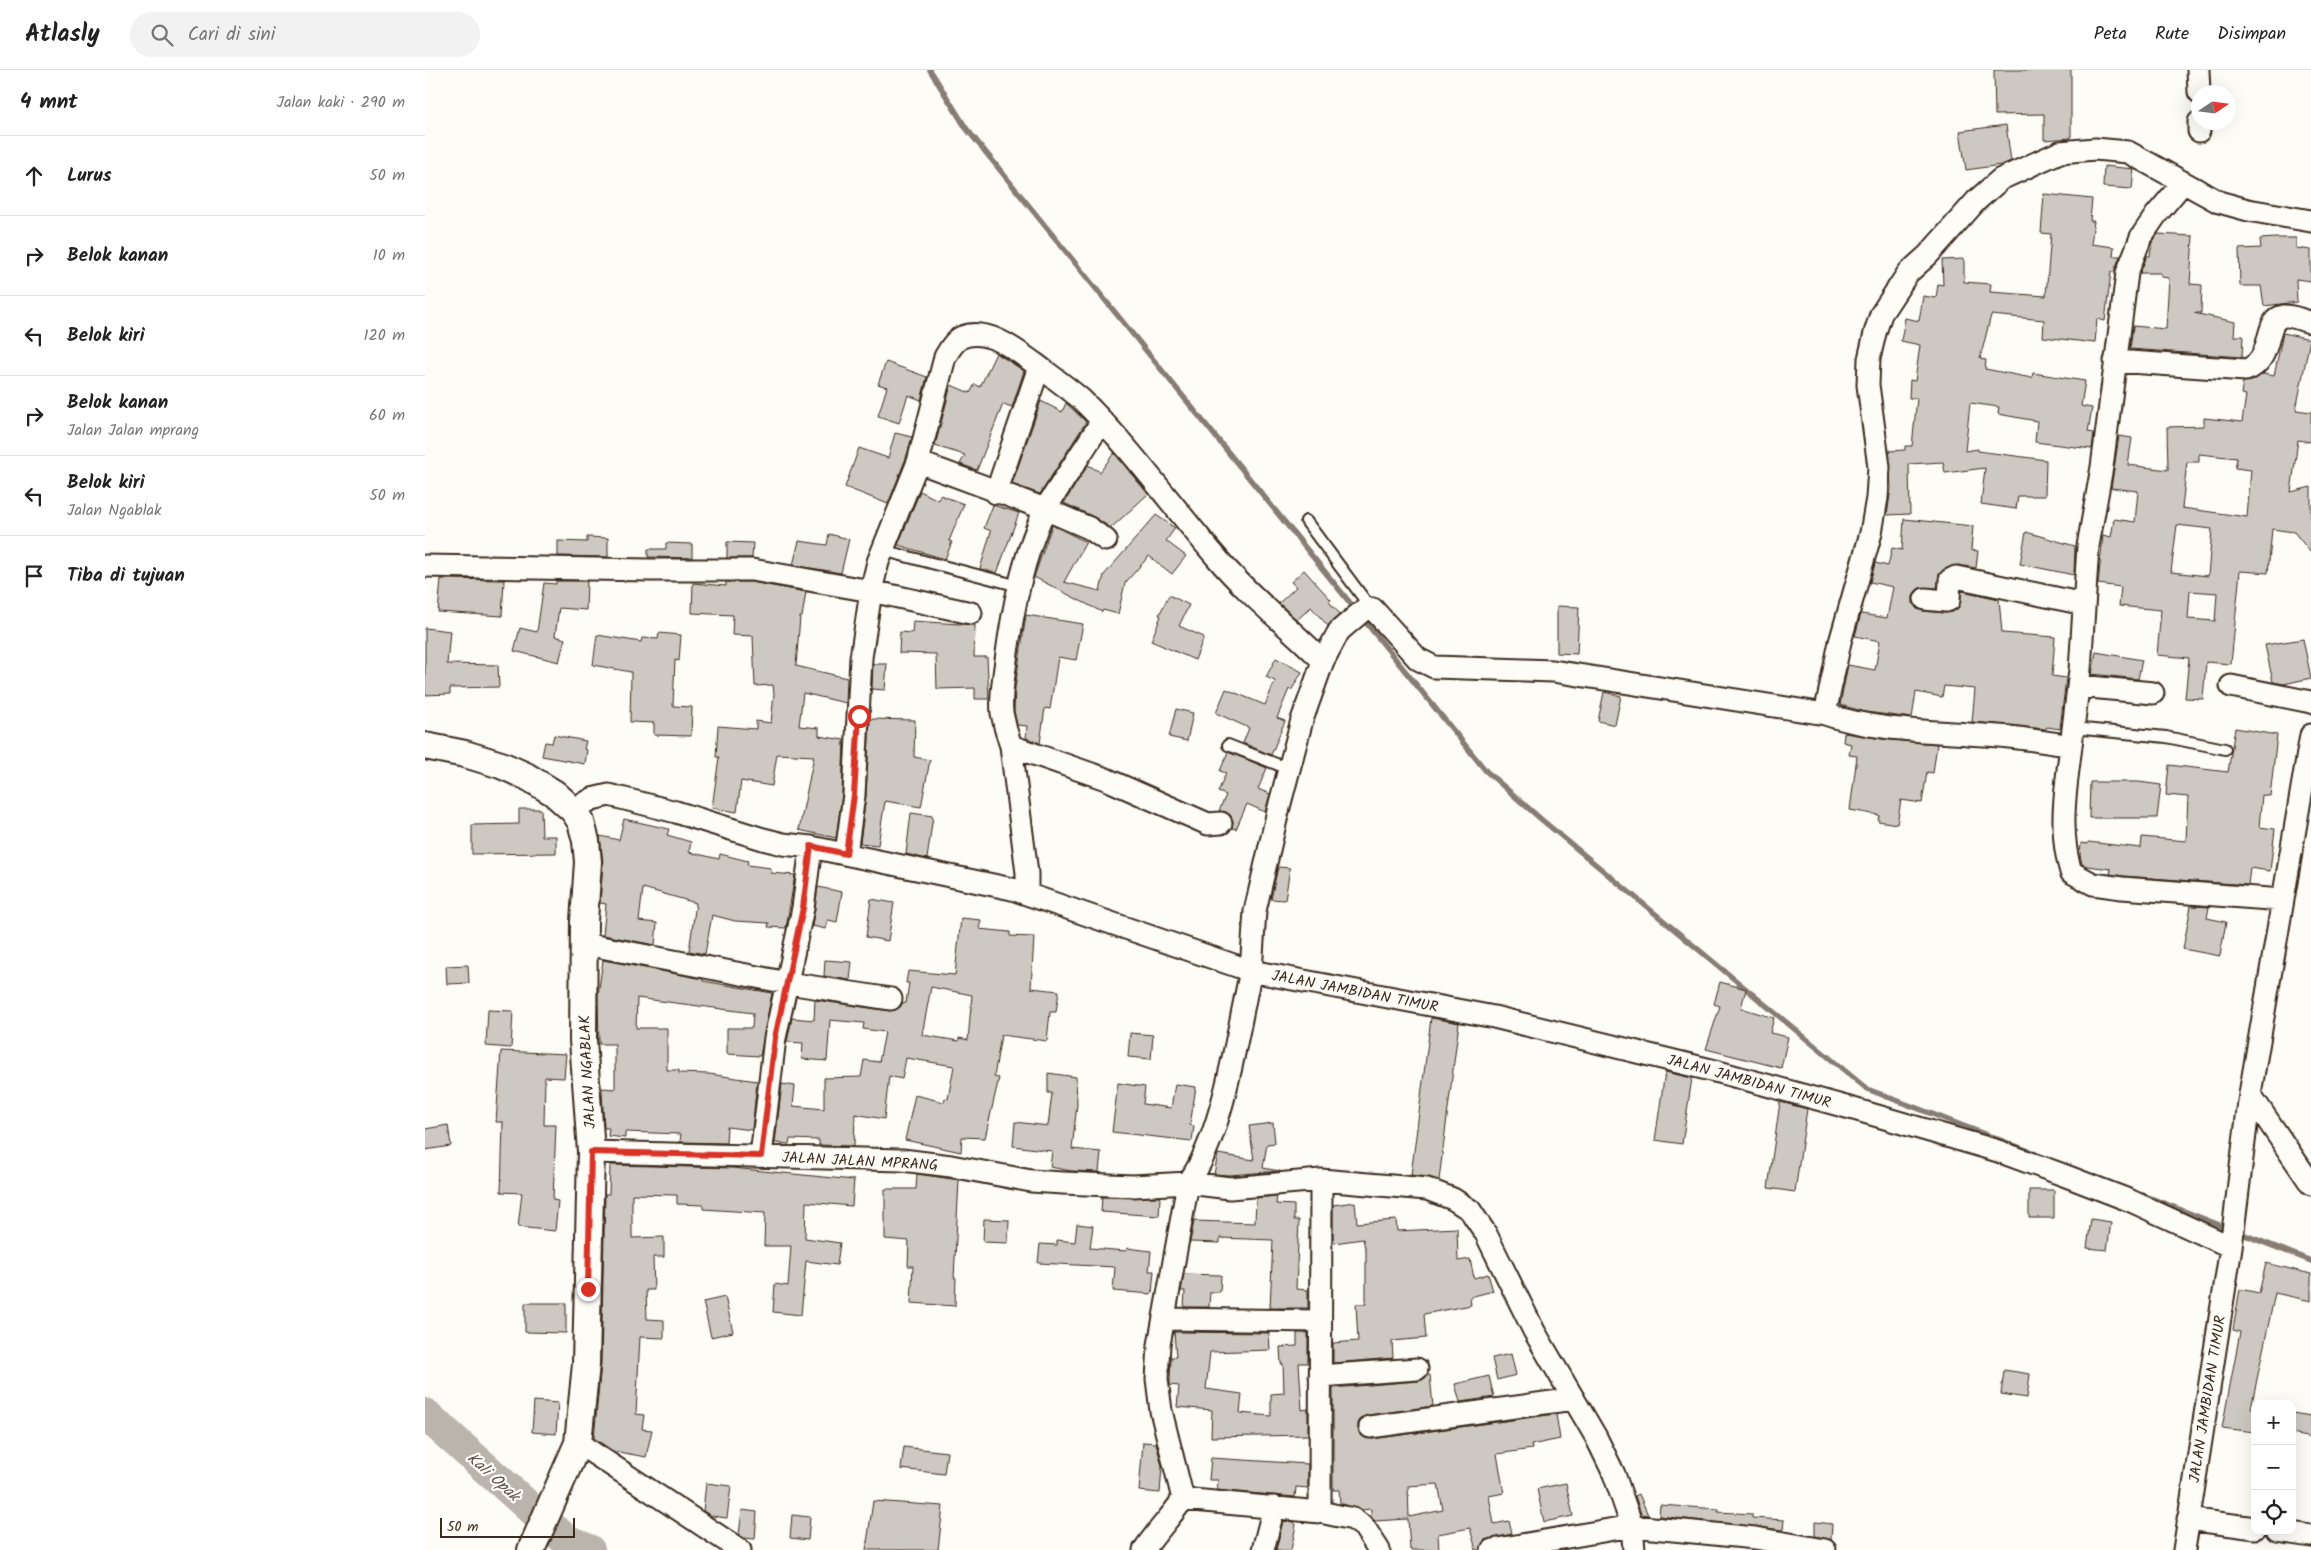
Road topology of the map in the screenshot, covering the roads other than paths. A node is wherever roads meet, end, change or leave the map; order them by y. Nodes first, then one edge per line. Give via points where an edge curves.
1 (2198, 70) edge
2 (2199, 85) edge
3 (2182, 184) junction
4 (2311, 221) edge
5 (2311, 322) edge
6 (2115, 361) junction
7 (1039, 367) junction
8 (1102, 421) junction
9 (918, 462) junction
10 (996, 493) junction
11 (1045, 509) junction
12 (1306, 521) dead end
13 (1106, 540) dead end
14 (882, 550) junction
15 (425, 566) edge
16 (1019, 586) junction
17 (871, 591) junction
18 (1925, 599) dead end
19 (2083, 604) junction
20 (1364, 610) junction
21 (971, 613) dead end
22 (1323, 661) junction
23 (2079, 686) junction
24 (2231, 686) dead end
25 (2153, 693) dead end
26 (2311, 702) edge
27 (1825, 714) junction
28 (2311, 735) edge
29 (2072, 737) junction
30 (1228, 745) dead end
31 (425, 746) edge
32 (1011, 746) junction
33 (2225, 749) dead end
34 (1289, 769) junction
35 (573, 810) junction
36 (1221, 824) dead end
37 (811, 846) junction
38 (846, 854) junction
39 (1027, 894) junction
40 (2283, 900) junction
41 (585, 944) junction
42 (1251, 971) junction
43 (787, 983) junction
44 (891, 999) dead end
45 (2250, 1094) junction
46 (591, 1152) junction
47 (761, 1156) junction
48 (1321, 1180) junction
49 (1188, 1183) junction
50 (2311, 1184) edge
51 (2232, 1235) junction
52 (1164, 1319) junction
53 (1320, 1321) junction
54 (1417, 1369) dead end
55 (1320, 1376) junction
56 (1574, 1400) junction
57 (1370, 1427) dead end
58 (578, 1443) junction
59 (1183, 1499) junction
60 (1274, 1507) junction
61 (1320, 1512) junction
62 (2189, 1519) junction
63 (1632, 1526) junction
64 (2251, 1527) edge
65 (2296, 1534) edge
66 (2311, 1536) edge
67 (531, 1550) edge
68 (740, 1550) edge
69 (1144, 1550) edge
70 (1263, 1550) edge
71 (1379, 1550) edge
72 (1492, 1550) edge
73 (1634, 1550) edge
74 (1825, 1550) edge
75 (2184, 1550) edge

1 - 2 street
3 - 4 street via 2226,204
3 - 6 street via 2141,237 2127,273
3 - 27 street via 2128,152 2060,152 2001,179 1977,200 1894,292 1881,314 1869,359 1868,385 1879,467 1877,498
5 - 6 street via 2286,316 2277,320 2271,327 2263,359 2246,370
6 - 19 street via 2088,546
7 - 8 street
7 - 9 street via 1013,348 992,338 974,335 961,338 945,357
7 - 10 street
8 - 11 street
8 - 22 street via 1248,593
9 - 10 street
9 - 14 street
10 - 11 street
11 - 13 street via 1089,528
11 - 16 street via 1035,529
12 - 20 lane
14 - 16 lane
14 - 17 street
15 - 17 street via 752,570
16 - 32 street via 1003,687 1002,711
17 - 21 street
17 - 38 street via 861,658 854,795
18 - 19 street via 1947,600 1950,580 1961,577
19 - 23 street
20 - 22 street via 1339,631
20 - 27 street via 1418,659 1433,667 1553,671
22 - 34 street
23 - 25 street
23 - 29 street
24 - 26 street
27 - 29 street via 1842,720 1930,732
28 - 40 street
29 - 33 lane via 2166,737
29 - 40 street via 2064,798 2066,854 2071,872 2093,884 2122,888
30 - 34 lane
31 - 35 street, JALAN NGABLAK via 501,765 554,793
32 - 36 street via 1106,779 1208,824
32 - 39 street
34 - 42 street via 1255,911
35 - 37 street, JALAN JAMBIDAN TIMUR via 609,795 776,842
35 - 41 street, JALAN NGABLAK via 581,822 588,862
37 - 38 street, JALAN JAMBIDAN TIMUR
37 - 43 street via 803,908
38 - 39 street, JALAN JAMBIDAN TIMUR
39 - 42 street, JALAN JAMBIDAN TIMUR
40 - 45 street
41 - 43 street
41 - 46 street, JALAN NGABLAK via 583,1040
42 - 49 street via 1213,1131 1199,1168
42 - 51 street, JALAN JAMBIDAN TIMUR via 1494,1017 1719,1072 1998,1151
43 - 44 street
43 - 47 street via 775,1038
45 - 50 street
45 - 51 street
46 - 47 street, JALAN JALAN MPRANG
46 - 58 street, JALAN NGABLAK via 586,1364
47 - 49 street, JALAN JALAN MPRANG via 902,1160 1063,1183 1133,1186
48 - 49 street, JALAN JALAN MPRANG via 1230,1188
48 - 53 street
48 - 56 street, JALAN JALAN MPRANG via 1427,1189 1470,1210 1486,1234 1534,1332
49 - 52 street
51 - 62 street, JALAN JAMBIDAN TIMUR
52 - 53 street
52 - 59 street via 1157,1379 1161,1411
53 - 55 street
54 - 55 street
55 - 61 street
56 - 57 street
56 - 63 street, JALAN JALAN MPRANG via 1615,1474
58 - 67 street, JALAN NGABLAK
58 - 68 street
59 - 60 street
59 - 69 street
60 - 61 street
60 - 70 street
61 - 71 street via 1353,1519 1365,1527
62 - 64 street
62 - 75 street, JALAN JAMBIDAN TIMUR
63 - 72 street
63 - 73 street, JALAN JALAN MPRANG
63 - 74 street via 1755,1538
65 - 66 street

